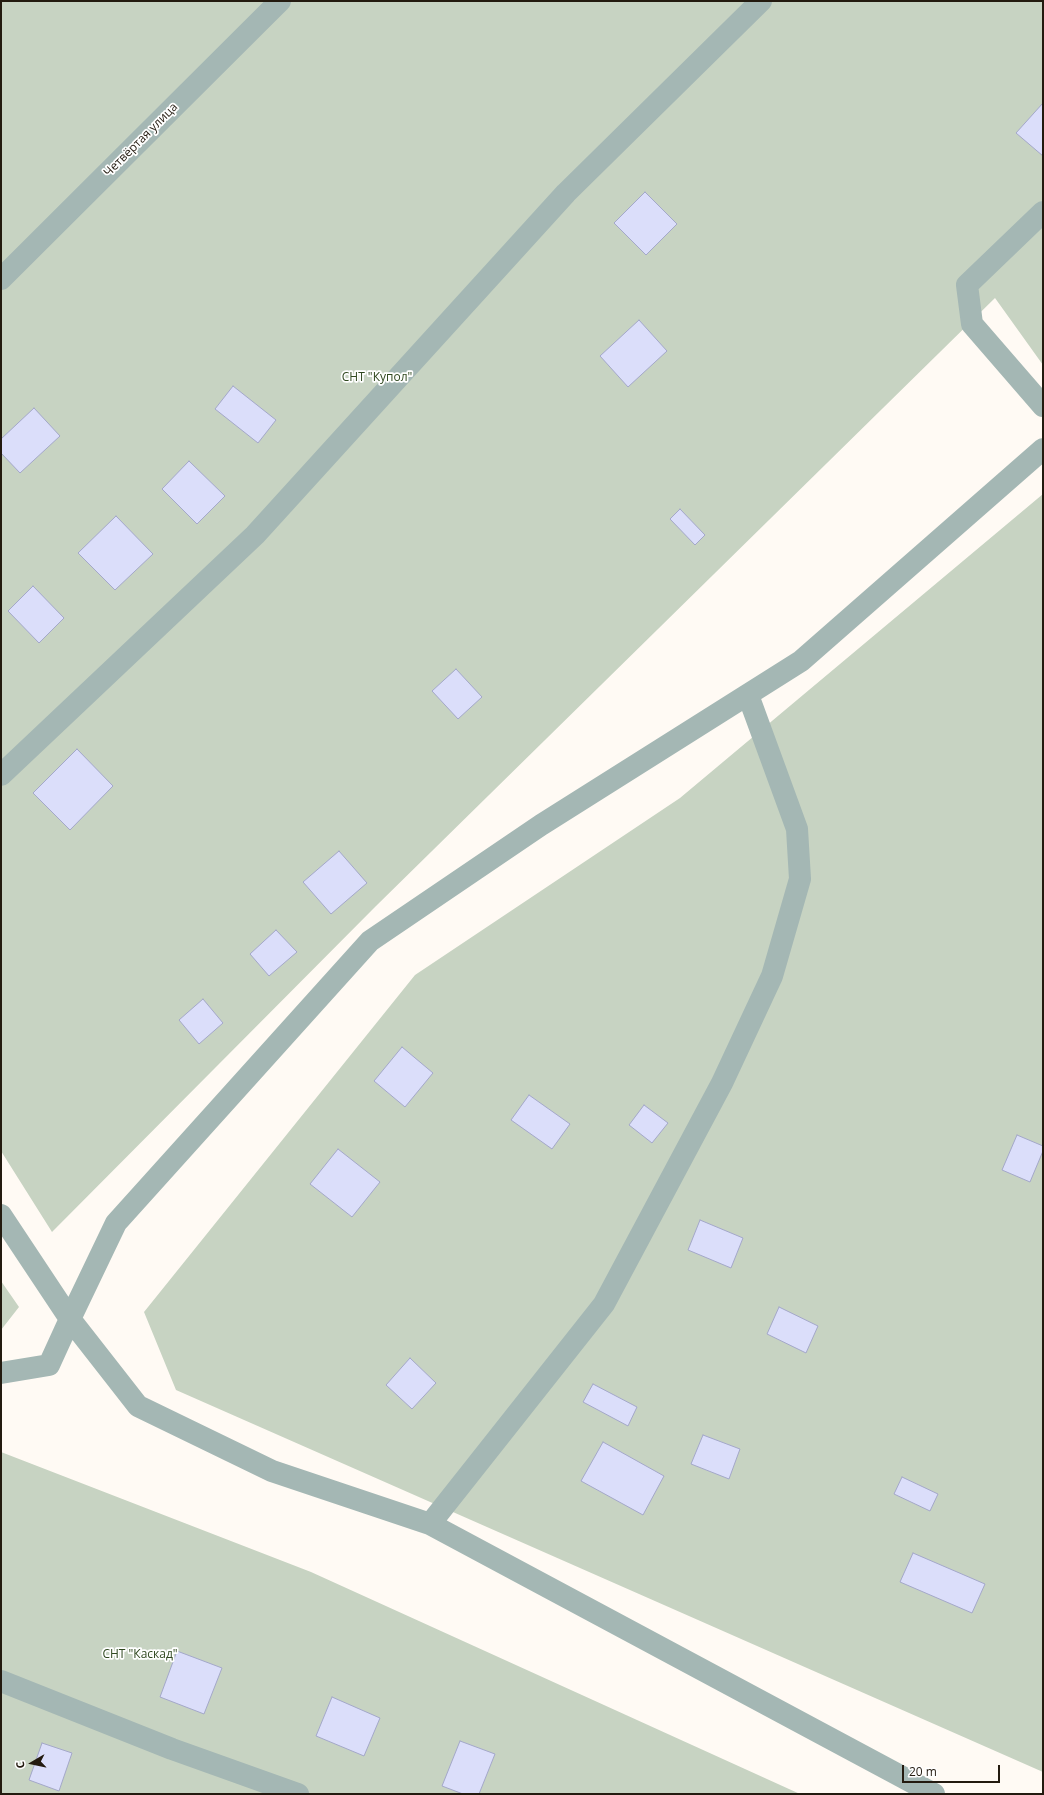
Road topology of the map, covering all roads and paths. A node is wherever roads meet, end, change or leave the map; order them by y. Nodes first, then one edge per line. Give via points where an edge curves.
1 (280, 1) edge
2 (761, 1) edge
3 (1043, 212) edge
4 (1, 279) edge
5 (1043, 406) edge
6 (1043, 449) edge
7 (748, 694) junction
8 (1, 775) edge
9 (1, 1215) edge
10 (70, 1319) junction
11 (1, 1374) edge
12 (430, 1524) junction
13 (1, 1681) edge
14 (298, 1794) edge
15 (934, 1794) edge

1 - 4 street, Четвёртая улица
2 - 8 street via 566,193 255,535
3 - 5 street via 967,285 972,324
6 - 7 street via 801,661
7 - 10 street via 541,825 370,941 116,1223
7 - 12 street via 797,829 800,879 772,976 722,1082 604,1304
9 - 10 street
10 - 11 street via 49,1365
10 - 12 street via 138,1406 272,1470
12 - 15 street
13 - 14 street via 172,1749

